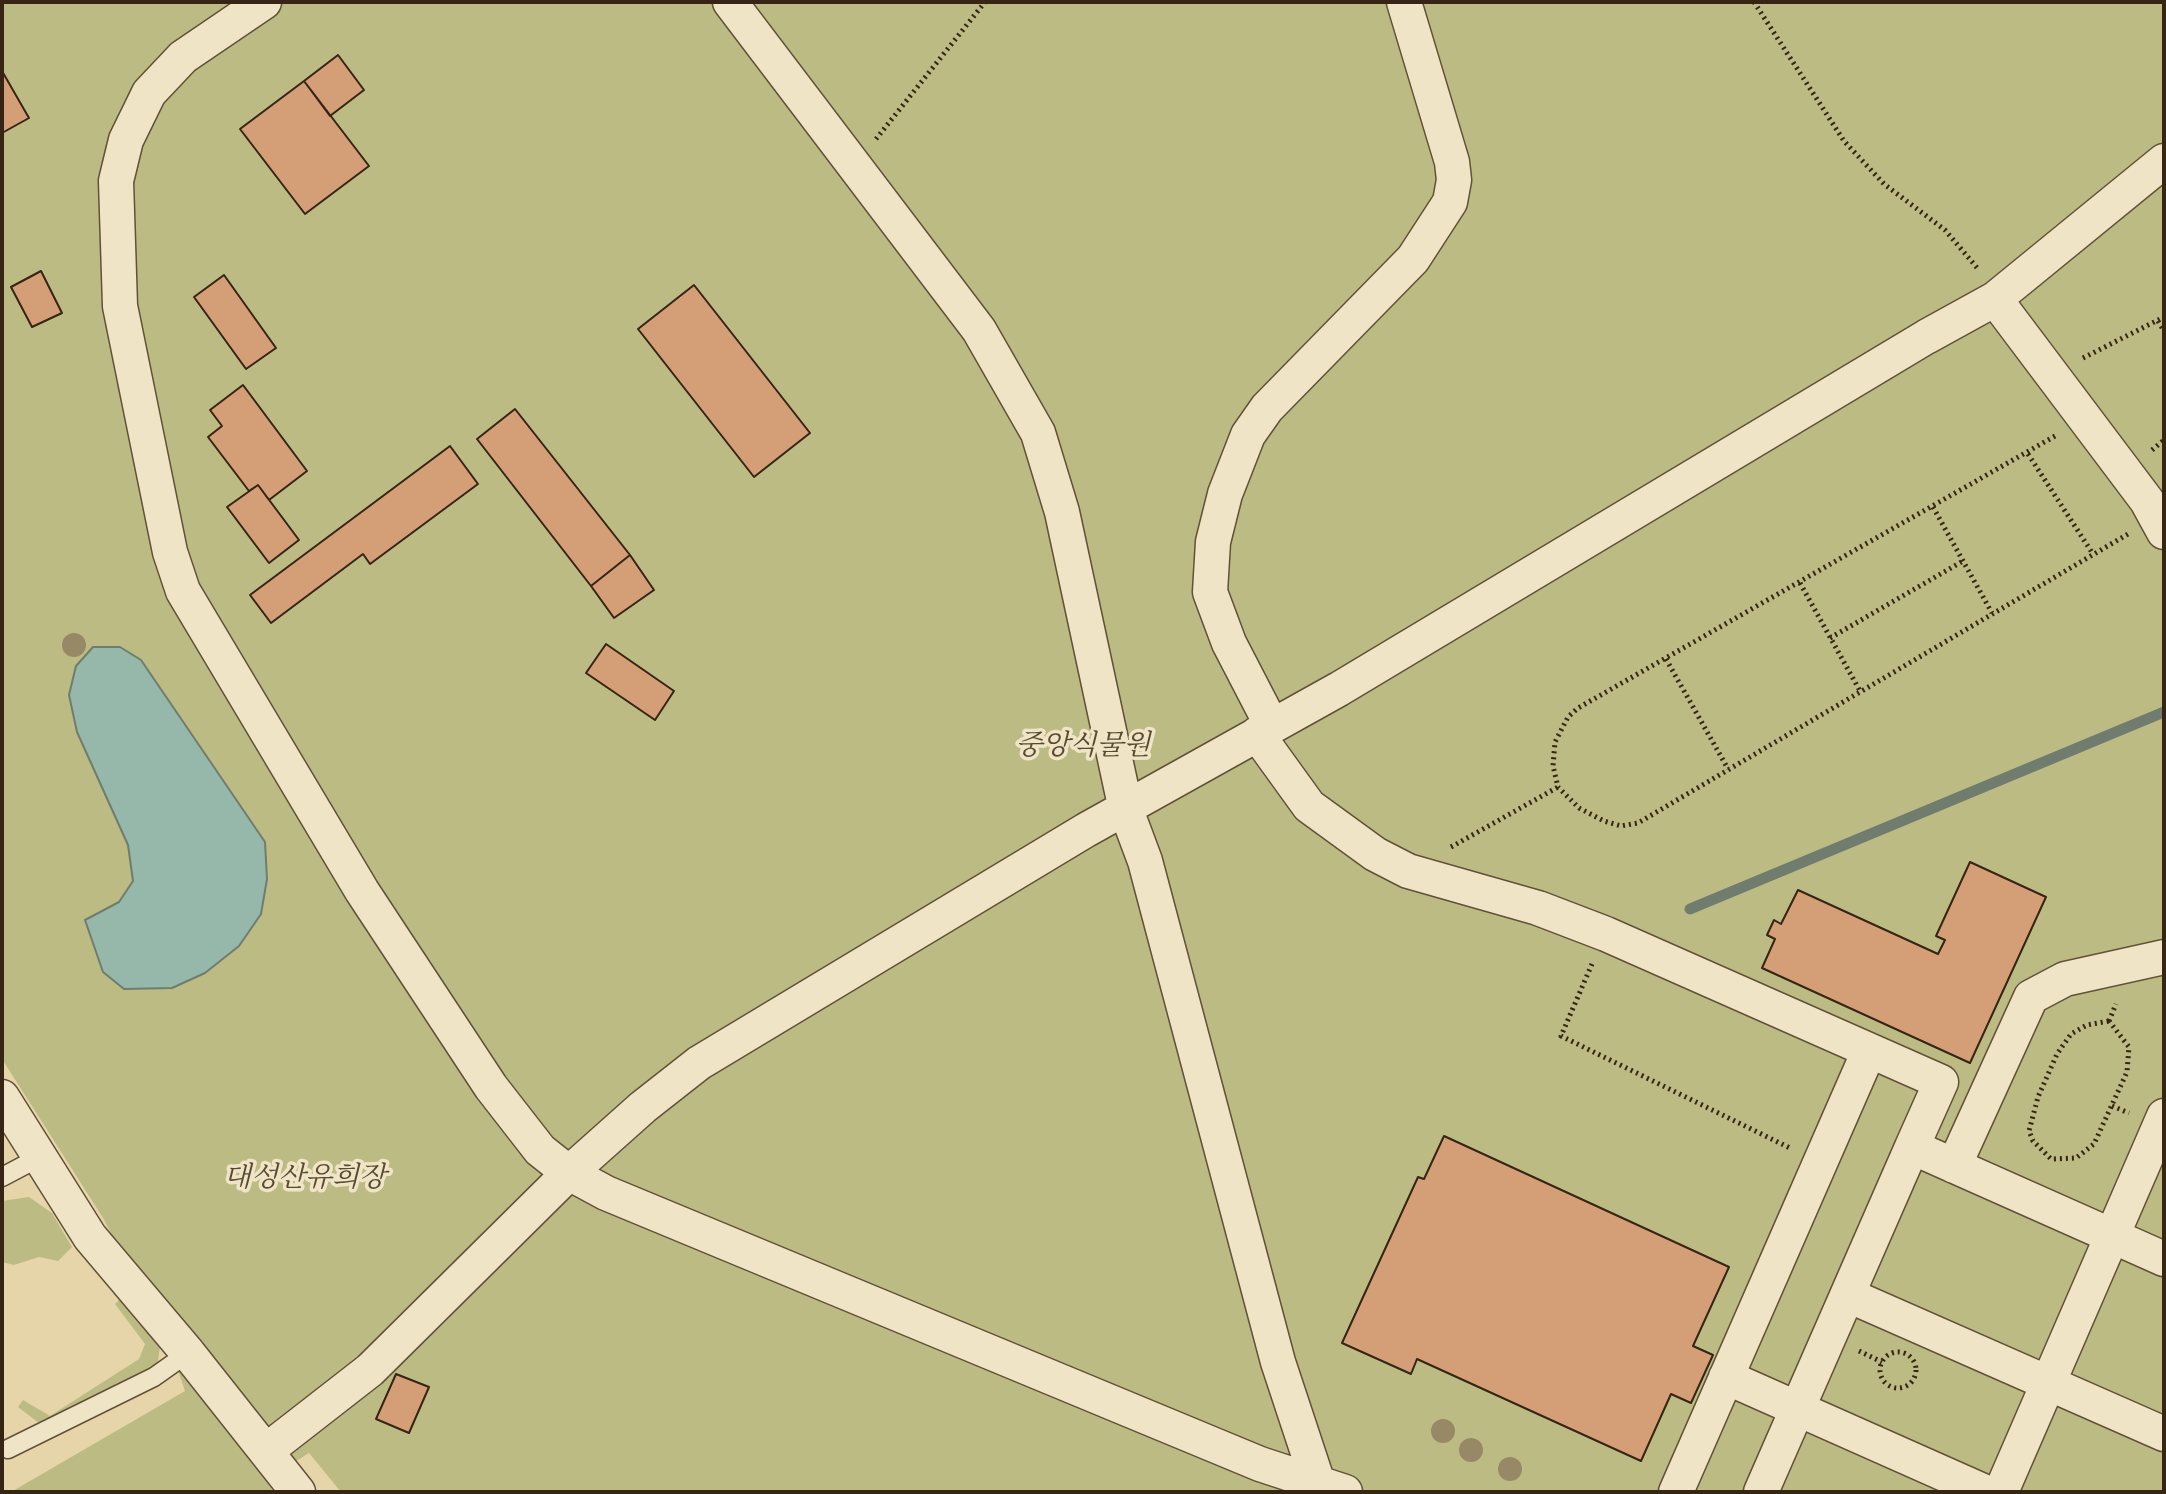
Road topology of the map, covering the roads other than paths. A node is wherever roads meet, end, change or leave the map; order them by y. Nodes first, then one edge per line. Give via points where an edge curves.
1 (264, 2) edge
2 (730, 2) edge
3 (1404, 2) edge
4 (2164, 161) edge
5 (1995, 299) junction
6 (2160, 525) edge
7 (1265, 730) junction
8 (1126, 810) junction
9 (2164, 957) edge
10 (1869, 1051) junction
11 (2, 1097) edge
12 (2164, 1116) edge
13 (1912, 1147) junction
14 (40, 1157) junction
15 (1954, 1166) junction
16 (569, 1173) junction
17 (2, 1177) edge
18 (2114, 1237) junction
19 (2164, 1259) edge
20 (1848, 1295) junction
21 (188, 1353) junction
22 (1726, 1377) junction
23 (2049, 1383) junction
24 (1798, 1409) junction
25 (2164, 1434) edge
26 (8, 1449) dead end
27 (266, 1451) junction
28 (1331, 1486) edge
29 (298, 1492) edge
30 (1676, 1492) edge
31 (1761, 1492) edge
32 (1985, 1492) edge
33 (2001, 1492) edge

1 - 16 street via 183,57 149,93 126,140 116,181 120,306 170,552 183,591 362,891 491,1087 540,1150
2 - 8 street via 979,330 1038,433 1062,512
3 - 7 street via 1452,162 1450,202 1413,259 1254,426 1236,460 1213,542 1210,592
4 - 5 street
5 - 6 street
5 - 7 street
7 - 8 street
7 - 10 street via 1309,806 1346,836 1408,871 1538,908 1606,934
8 - 16 street via 699,1063
8 - 28 street via 1145,861 1278,1362
9 - 15 street via 2065,979 2031,997
10 - 13 street via 1941,1082
10 - 22 street
11 - 14 street
12 - 18 street
13 - 15 street
13 - 20 street
14 - 17 lane
14 - 21 street via 90,1237
15 - 18 street
16 - 27 street via 370,1370
16 - 28 street via 716,1240 1260,1464
18 - 19 street
18 - 23 street
20 - 23 street
20 - 24 street
21 - 26 lane via 154,1377
21 - 27 street
22 - 24 street
22 - 30 street
23 - 25 street
23 - 33 street
24 - 31 street
24 - 32 street
27 - 29 street

